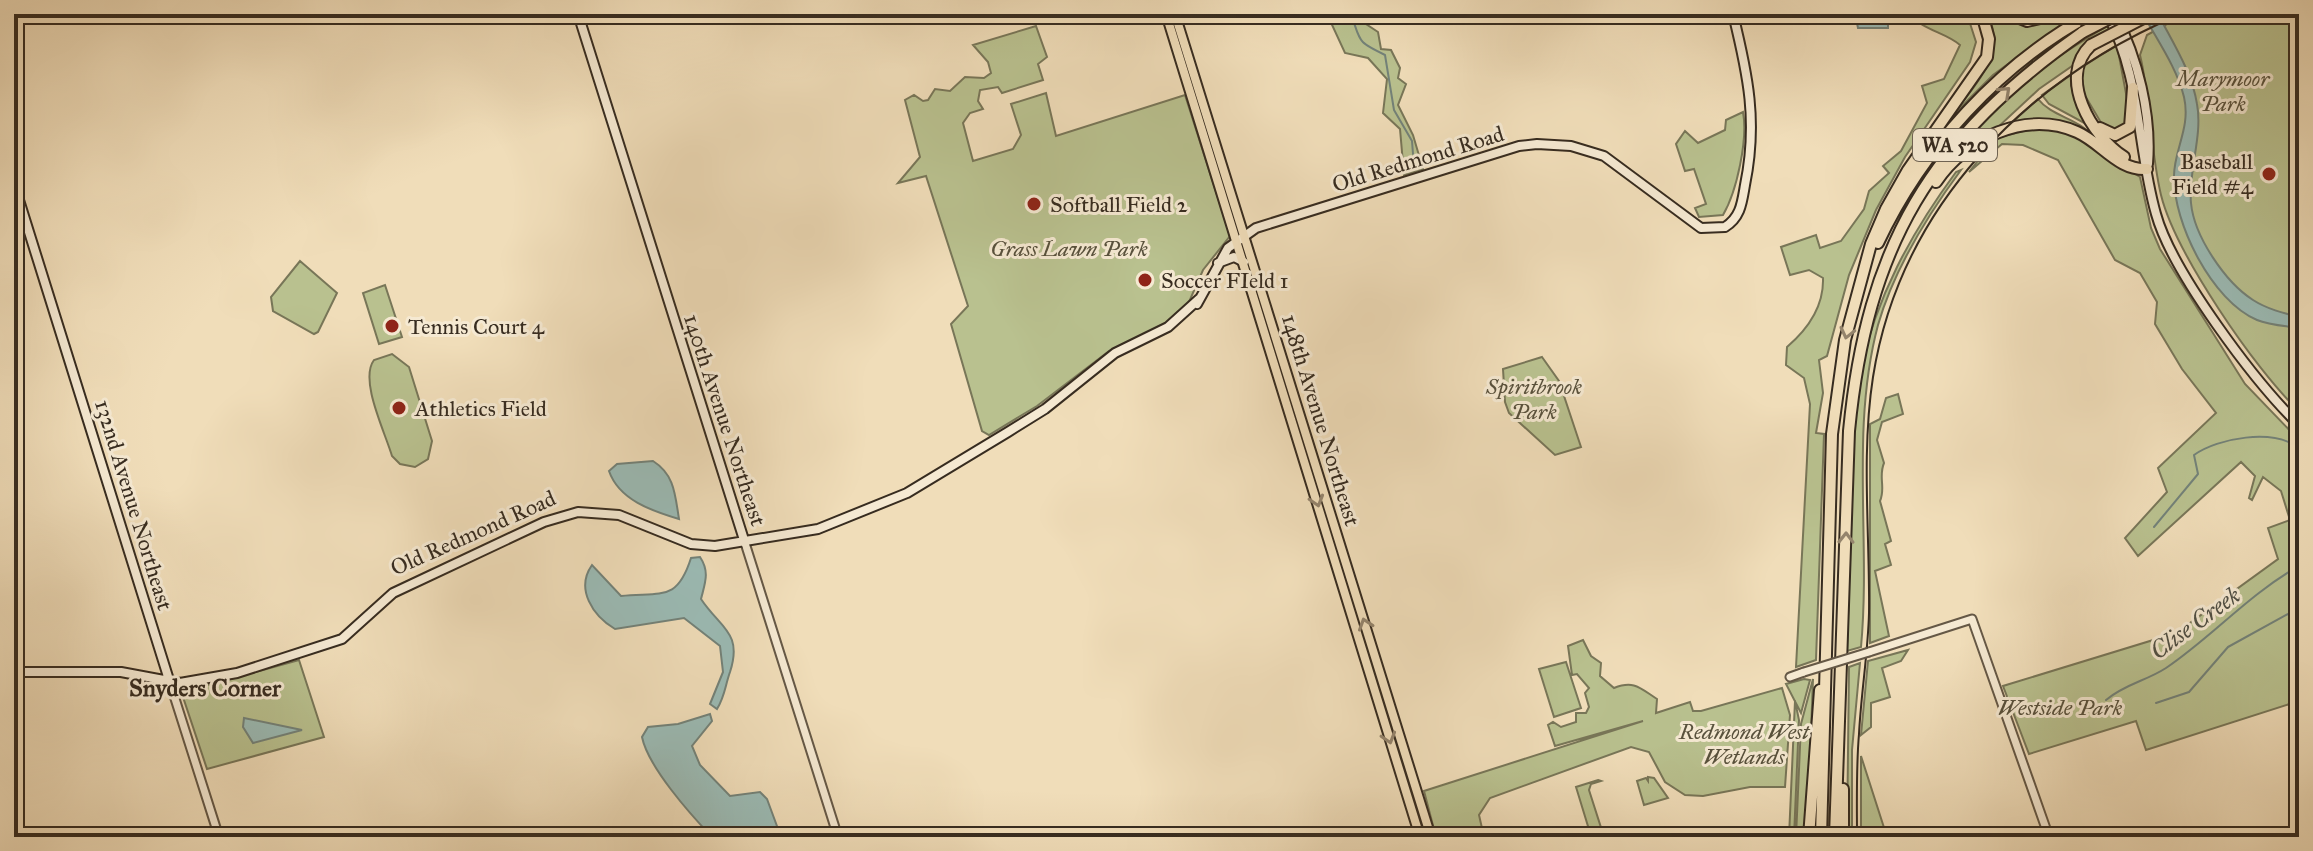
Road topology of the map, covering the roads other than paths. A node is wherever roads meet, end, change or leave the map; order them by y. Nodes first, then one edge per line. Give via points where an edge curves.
1 (578, 14) edge
2 (1166, 14) edge
3 (1175, 14) edge
4 (1733, 14) edge
5 (1982, 14) edge
6 (2010, 14) edge
7 (2058, 14) edge
8 (2092, 14) edge
9 (2107, 14) edge
10 (2116, 14) edge
11 (2151, 14) edge
12 (2133, 88) junction
13 (2093, 121) junction
14 (2147, 169) junction
15 (14, 184) edge
16 (1241, 237) junction
17 (1244, 262) junction
18 (1218, 263) junction
19 (1863, 274) junction
20 (1873, 295) junction
21 (2299, 425) edge
22 (745, 543) junction
23 (1825, 652) junction
24 (166, 668) junction
25 (1842, 671) junction
26 (14, 672) edge
27 (1790, 677) dead end
28 (149, 678) junction
29 (170, 683) junction
30 (219, 837) edge
31 (838, 837) edge
32 (1420, 837) edge
33 (1431, 837) edge
34 (1809, 837) edge
35 (1821, 837) edge
36 (1835, 837) edge
37 (1843, 837) edge
38 (2049, 837) edge

1 - 22 main road, 140th Avenue Northeast
2 - 16 main road, 148th Avenue Northeast
3 - 16 main road, 148th Avenue Northeast
4 - 16 main road, Old Redmond Road via 1747,77 1753,142 1740,210 1725,227 1701,228 1604,156 1571,146 1537,144
5 - 19 highway via 1989,39 1983,66 1908,170 1877,227
6 - 7 highway via 2038,21
8 - 19 highway, WA 520 via 2018,64 1952,130 1896,208
9 - 12 main road
10 - 14 main road via 2141,87
20 -> 10 highway, WA 520, bridge via 1908,215 1960,138 2029,70
11 - 13 highway, bridge via 2091,45 2079,58 2074,77
12 - 13 highway via 2132,121 2126,131 2109,134
12 - 14 main road
13 - 14 highway via 2117,152
14 - 20 highway via 2128,166 2064,128 2031,124 1996,133 1960,155 1941,175
14 - 21 main road via 2157,217 2173,253 2253,375
15 - 24 main road, 132nd Avenue Northeast
16 - 17 main road, 148th Avenue Northeast
16 - 18 main road, Old Redmond Road
33 -> 16 main road, 148th Avenue Northeast
17 - 18 main road via 1234,257
17 -> 32 main road, 148th Avenue Northeast
18 - 22 main road, Old Redmond Road via 1193,312 1170,331 1095,371 1045,409 907,493 818,529
19 -> 23 highway, WA 520 via 1835,393
25 -> 20 highway, WA 520 via 1849,431 1853,383
22 - 29 main road, Old Redmond Road via 700,544 619,515 566,514 393,593 342,639 204,681
22 - 31 street, 140th Avenue Northeast
23 - 34 highway
23 - 35 highway, WA 520
24 - 28 main road
24 - 29 main road, 132nd Avenue Northeast
25 - 36 highway, WA 520
25 - 37 highway
26 - 28 main road, Old Redmond Road via 106,671
27 - 38 street, bridge via 1972,619
28 - 29 main road, Old Redmond Road
29 - 30 street, 132nd Avenue Northeast

